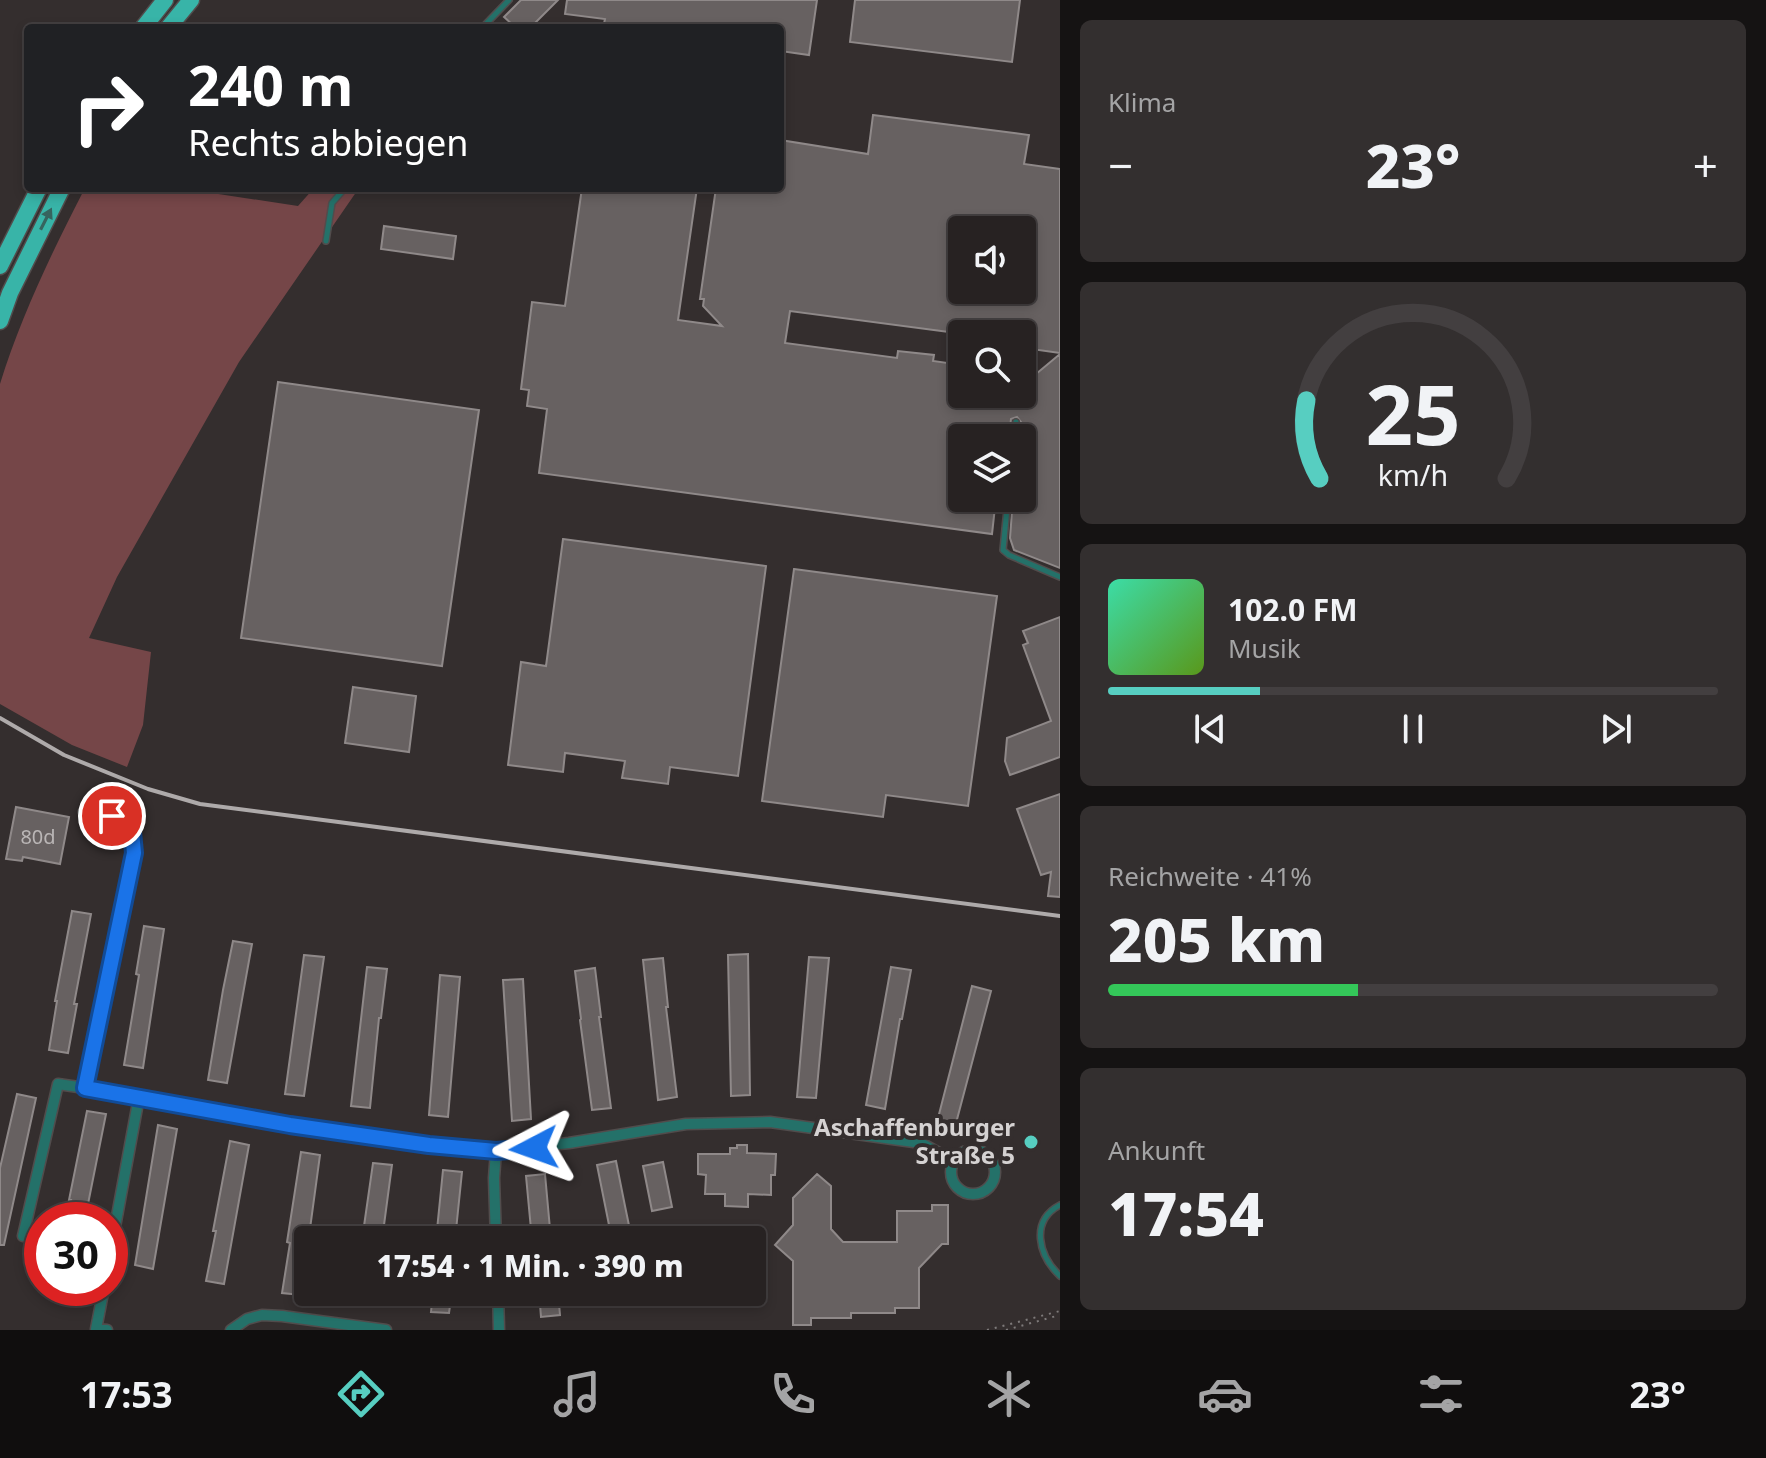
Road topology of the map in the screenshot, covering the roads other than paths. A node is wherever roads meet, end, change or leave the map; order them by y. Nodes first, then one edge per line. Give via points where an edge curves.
1 (165, 0) edge
2 (197, 0) edge
3 (509, 0) edge
4 (186, 6) edge
5 (146, 24) edge
6 (171, 24) edge
7 (486, 24) edge
8 (37, 192) edge
9 (60, 192) edge
10 (342, 192) edge
11 (326, 241) dead end
12 (0, 266) edge
13 (0, 321) edge
14 (1007, 512) edge
15 (1060, 577) edge
16 (81, 812) dead end
17 (120, 921) joint
18 (85, 1088) junction
19 (139, 1097) junction
20 (496, 1151) junction
21 (953, 1161) junction
22 (120, 1202) edge
23 (1060, 1205) edge
24 (496, 1226) edge
25 (23, 1236) dead end
26 (1060, 1276) edge
27 (100, 1306) edge
28 (498, 1306) edge
29 (107, 1330) edge
30 (231, 1330) edge
31 (386, 1330) edge
32 (499, 1330) edge

1 - 5 highway
2 - 4 highway
3 - 7 lane
4 - 6 highway
8 - 12 highway
13 -> 9 highway
10 - 11 lane via 332,203
14 - 15 lane via 1003,550
16 - 17 lane via 112,816 132,832 134,853
17 - 18 street
18 - 19 street
18 - 25 street via 58,1084
19 - 20 street via 290,1125
19 - 22 street
20 - 21 street via 686,1124 770,1122 921,1143
20 - 24 street
21 - 21 street via 967,1150 986,1153 995,1166 993,1182 980,1193 962,1192 951,1178
23 - 26 lane via 1043,1219 1040,1236
27 - 29 street via 96,1329
28 - 32 street
30 - 31 street via 262,1315

